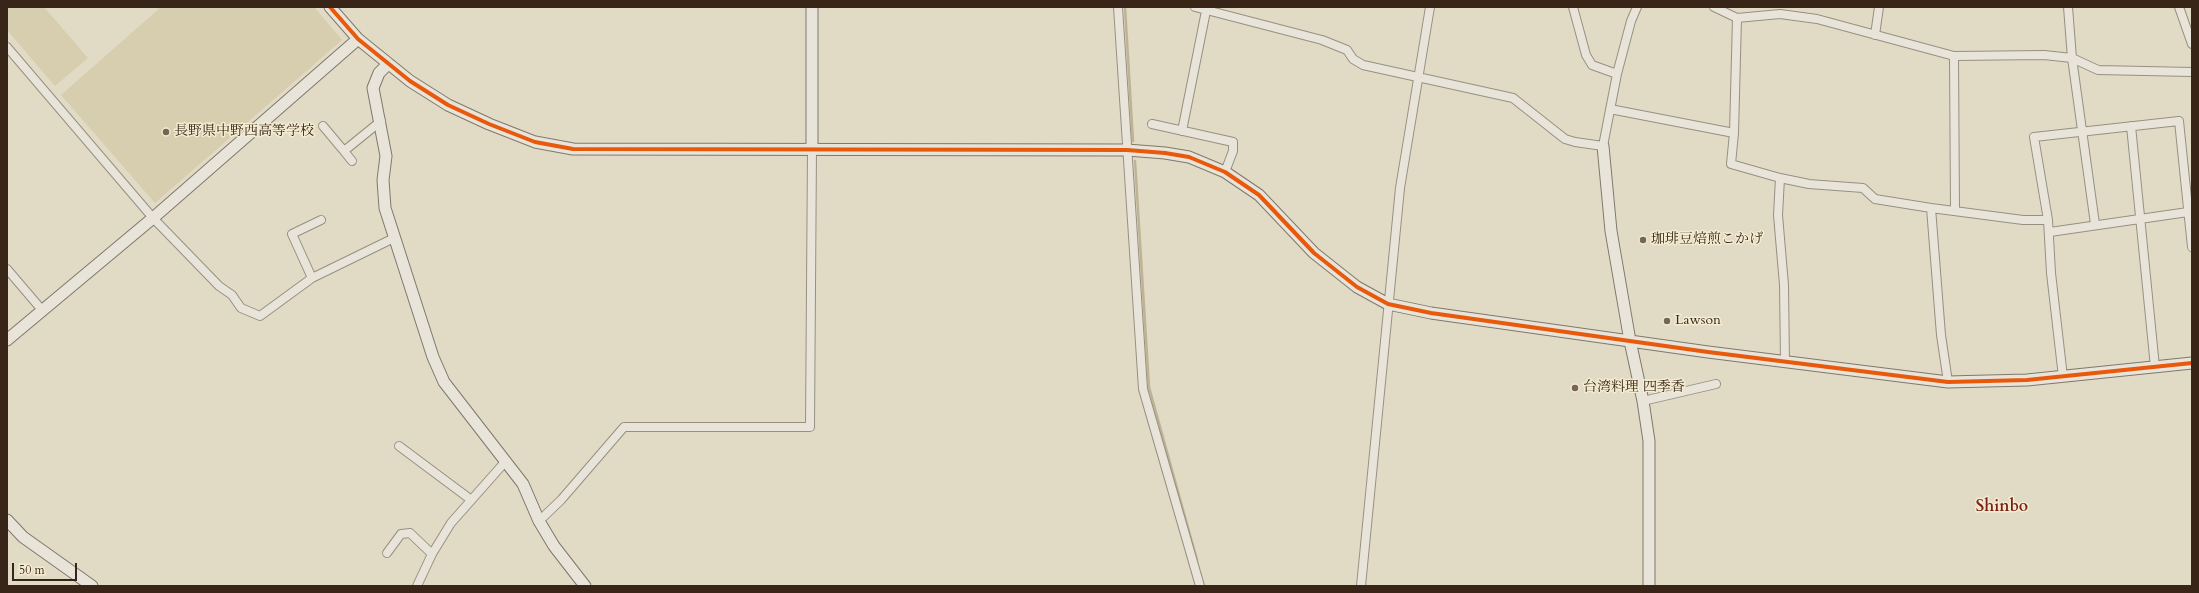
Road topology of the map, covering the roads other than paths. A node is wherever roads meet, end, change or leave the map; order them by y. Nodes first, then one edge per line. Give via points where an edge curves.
1 (330, 7) edge
2 (812, 7) edge
3 (1118, 7) edge
4 (1430, 7) edge
5 (1573, 7) edge
6 (1637, 7) edge
7 (1714, 7) edge
8 (1879, 7) edge
9 (2068, 7) edge
10 (2179, 7) edge
11 (1200, 8) edge
12 (1737, 18) junction
13 (1875, 34) junction
14 (358, 40) junction
15 (2192, 44) edge
16 (7, 47) edge
17 (1954, 56) junction
18 (2072, 58) junction
19 (388, 64) junction
20 (2192, 72) edge
21 (1617, 74) junction
22 (1417, 76) junction
23 (1610, 108) junction
24 (381, 121) junction
25 (1152, 124) dead end
26 (323, 126) dead end
27 (2132, 126) junction
28 (1182, 131) junction
29 (2081, 132) junction
30 (1734, 133) junction
31 (1603, 146) junction
32 (812, 149) junction
33 (1127, 150) junction
34 (344, 151) junction
35 (352, 161) dead end
36 (1225, 172) junction
37 (1780, 178) junction
38 (1931, 208) junction
39 (1955, 210) junction
40 (2188, 212) junction
41 (153, 218) junction
42 (2141, 218) junction
43 (321, 220) dead end
44 (2048, 220) junction
45 (2095, 224) junction
46 (2050, 232) junction
47 (394, 238) junction
48 (2192, 247) edge
49 (7, 269) edge
50 (312, 278) junction
51 (1388, 304) junction
52 (42, 310) junction
53 (7, 340) edge
54 (1630, 341) junction
55 (1785, 362) junction
56 (2192, 363) edge
57 (2155, 367) junction
58 (2063, 376) junction
59 (1948, 382) junction
60 (1716, 384) dead end
61 (1644, 401) junction
62 (399, 446) dead end
63 (505, 462) junction
64 (470, 499) junction
65 (7, 520) edge
66 (539, 521) junction
67 (387, 553) dead end
68 (432, 554) junction
69 (92, 586) edge
70 (417, 586) edge
71 (585, 586) edge
72 (1200, 586) edge
73 (1361, 586) edge
74 (1649, 586) edge

1 - 14 street
2 - 32 street
3 - 33 street
4 - 22 street
5 - 21 street via 1586,55 1592,65
6 - 21 street
7 - 12 street
8 - 13 street
9 - 18 street
10 - 15 street
11 - 22 street via 1322,40 1347,50 1353,59 1364,65
11 - 28 street
12 - 13 street via 1780,14 1817,19
12 - 30 street
13 - 17 street
14 - 19 street
14 - 41 street
16 - 41 street
17 - 18 street via 2044,54
17 - 39 street
18 - 20 street via 2098,70
18 - 29 street
19 - 24 street via 378,73 373,88
19 - 32 street via 448,105 535,142 573,149
21 - 23 street
22 - 31 street via 1513,98 1565,139
22 - 51 street via 1400,188
23 - 30 street
23 - 31 street
24 - 34 street
24 - 47 street via 386,156 383,180 385,208
25 - 28 street
26 - 34 street
27 - 29 street
27 - 40 street via 2179,121
27 - 42 street
28 - 36 street via 1233,142 1233,151
29 - 44 street via 2034,137
29 - 45 street
30 - 37 street via 1731,164
31 - 54 street via 1611,231
32 - 33 street
32 - 66 street via 810,428 624,427 561,500
33 - 36 street via 1189,157
33 - 72 street via 1142,389
34 - 35 street
36 - 51 street via 1259,195 1314,253 1358,287
37 - 38 street via 1809,184 1863,188 1875,199
37 - 55 street via 1778,215 1784,285
38 - 39 street
38 - 59 street via 1941,335
39 - 44 street via 2023,220
40 - 42 street
40 - 48 street
41 - 50 street via 219,286 232,295 241,308 260,316
41 - 52 street
42 - 45 street
42 - 57 street
43 - 50 street via 292,234
44 - 46 street
45 - 46 street
46 - 58 street via 2051,273
47 - 50 street
47 - 63 street via 433,357 444,382
49 - 52 street
51 - 54 street via 1430,313
51 - 73 street
52 - 53 street
54 - 55 street
54 - 61 street
55 - 59 street
56 - 57 street
57 - 58 street
58 - 59 street via 2027,380
60 - 61 street
61 - 74 street via 1649,440
62 - 64 street
63 - 64 street
63 - 66 street via 523,484
64 - 68 street via 451,522
65 - 69 street via 23,538
66 - 71 street via 554,546
67 - 68 street via 401,534 410,533
68 - 70 street

